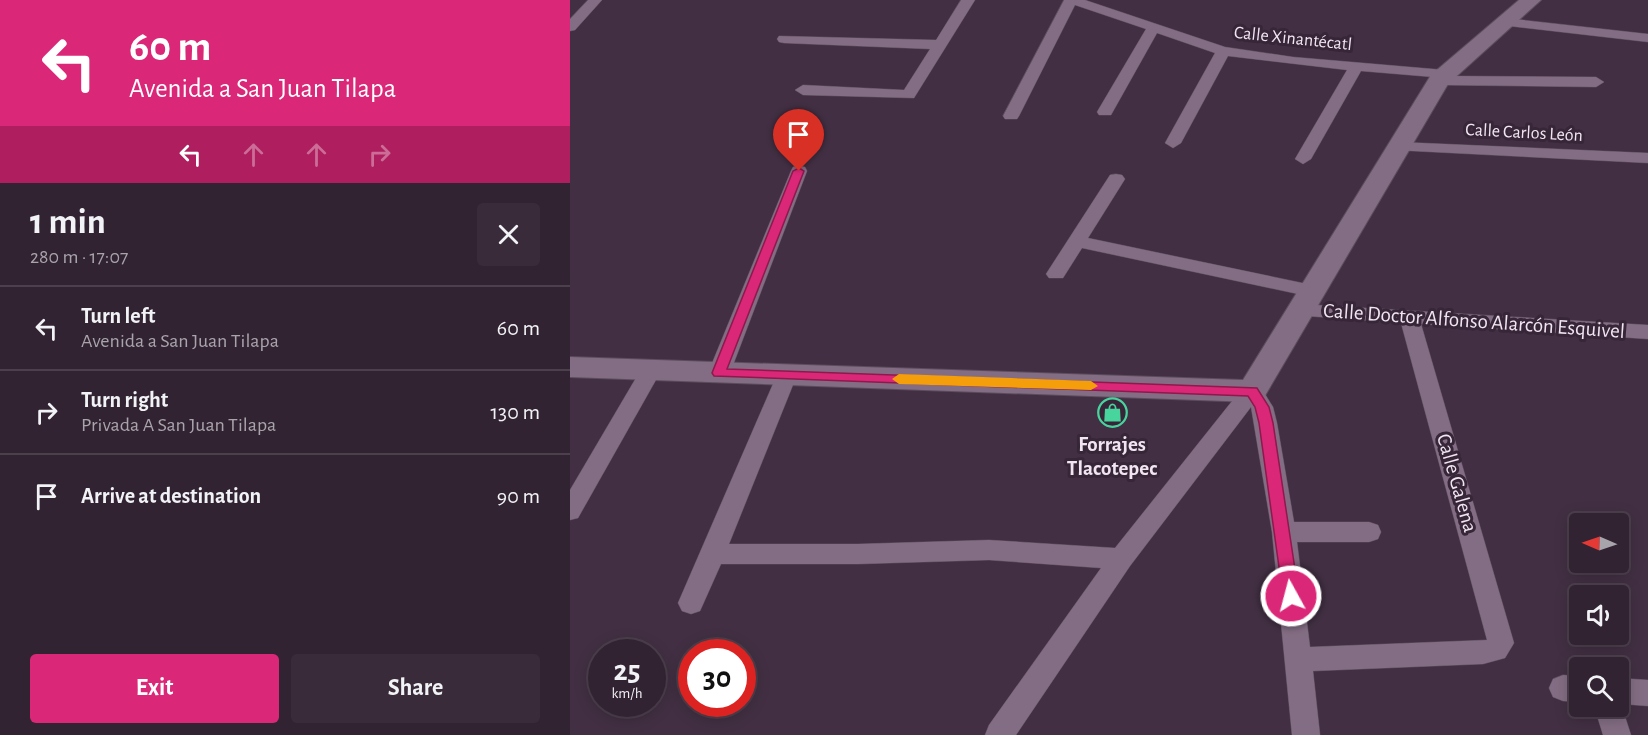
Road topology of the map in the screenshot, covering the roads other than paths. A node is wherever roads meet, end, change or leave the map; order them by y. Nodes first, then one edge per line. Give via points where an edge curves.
1 (595, 0) edge
2 (968, 0) edge
3 (1072, 0) edge
4 (1531, 0) edge
5 (1505, 22) junction
6 (570, 27) edge
7 (1154, 27) junction
8 (1648, 38) edge
9 (784, 39) dead end
10 (942, 45) junction
11 (1223, 51) junction
12 (1358, 66) junction
13 (1442, 77) junction
14 (1596, 82) dead end
15 (803, 90) dead end
16 (1105, 112) dead end
17 (1011, 116) dead end
18 (1173, 143) dead end
19 (1399, 147) junction
20 (1648, 158) edge
21 (1303, 159) dead end
22 (799, 171) dead end
23 (1116, 179) dead end
24 (1076, 241) junction
25 (1056, 274) dead end
26 (1306, 300) junction
27 (1409, 316) junction
28 (1648, 332) edge
29 (570, 368) edge
30 (650, 371) junction
31 (719, 373) junction
32 (786, 375) junction
33 (1252, 391) junction
34 (570, 511) edge
35 (1284, 532) junction
36 (1370, 532) dead end
37 (713, 554) junction
38 (1121, 559) junction
39 (691, 603) dead end
40 (1299, 660) junction
41 (1629, 692) edge
42 (1648, 693) edge
43 (1611, 717) edge
44 (999, 735) edge
45 (1306, 735) edge
46 (1617, 735) edge

1 - 6 street
2 - 10 street
3 - 7 street, Calle Xinantécatl
3 - 17 street
4 - 5 main road
5 - 8 street
5 - 13 main road
7 - 11 street, Calle Xinantécatl
7 - 16 street
9 - 10 street
10 - 15 street via 909,95
11 - 12 street, Calle Xinantécatl
11 - 18 street
12 - 13 street, Calle Xinantécatl
12 - 21 street
13 - 14 street, Calle Xinantécatl
13 - 19 main road
19 - 20 street, Calle Carlos León
19 - 26 main road
22 - 31 street
23 - 24 street
24 - 25 street
24 - 26 street, Calle Doctor Alfonso Alarcón Esquivel
26 - 27 street, Calle Doctor Alfonso Alarcón Esquivel
26 - 33 main road
27 - 28 street, Calle Doctor Alfonso Alarcón Esquivel
27 - 40 street, Calle Galena via 1501,643 1496,650
29 - 30 main road
30 - 31 main road
30 - 34 street
31 - 32 main road
32 - 33 main road
32 - 37 street
33 - 35 street via 1266,423
33 - 38 street
35 - 36 street
35 - 40 street
37 - 38 street via 989,550
37 - 39 street
38 - 44 street
40 - 45 street
41 - 42 street
43 - 46 street

